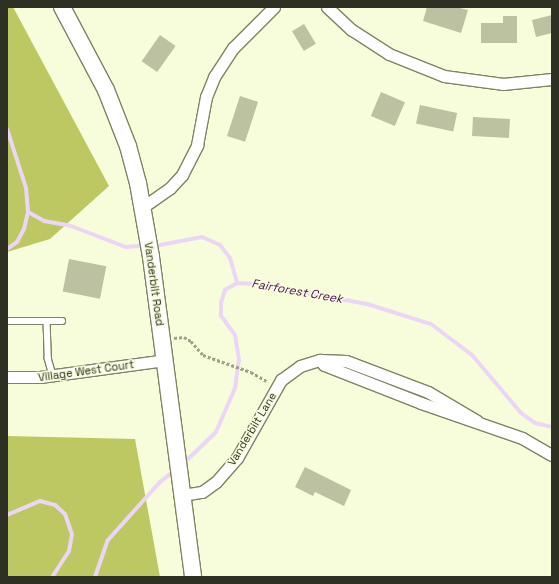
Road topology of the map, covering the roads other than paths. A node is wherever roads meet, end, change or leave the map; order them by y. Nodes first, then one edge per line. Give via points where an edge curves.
1 (62, 7) edge
2 (274, 7) edge
3 (327, 7) edge
4 (552, 79) edge
5 (143, 207) junction
6 (7, 321) edge
7 (48, 321) junction
8 (62, 321) dead end
9 (165, 360) junction
10 (52, 375) junction
11 (7, 377) edge
12 (552, 455) edge
13 (182, 493) junction
14 (193, 577) edge

1 - 5 street, Vanderbilt Road via 83,43 118,118
2 - 5 street via 233,48 214,77 206,97 197,145 182,175 170,188
3 - 4 street via 352,30 376,46 416,67 444,76 503,84
5 - 9 street, Vanderbilt Road
6 - 7 lane
7 - 8 lane
7 - 10 lane via 48,358
9 - 10 street, Village West Court
9 - 13 street, Vanderbilt Road
10 - 11 street, Village West Court
12 - 13 street, Vanderbilt Lane via 522,438 421,403 324,365 320,360 292,370 281,380 230,467 208,488 195,494
13 - 14 street, Vanderbilt Road

